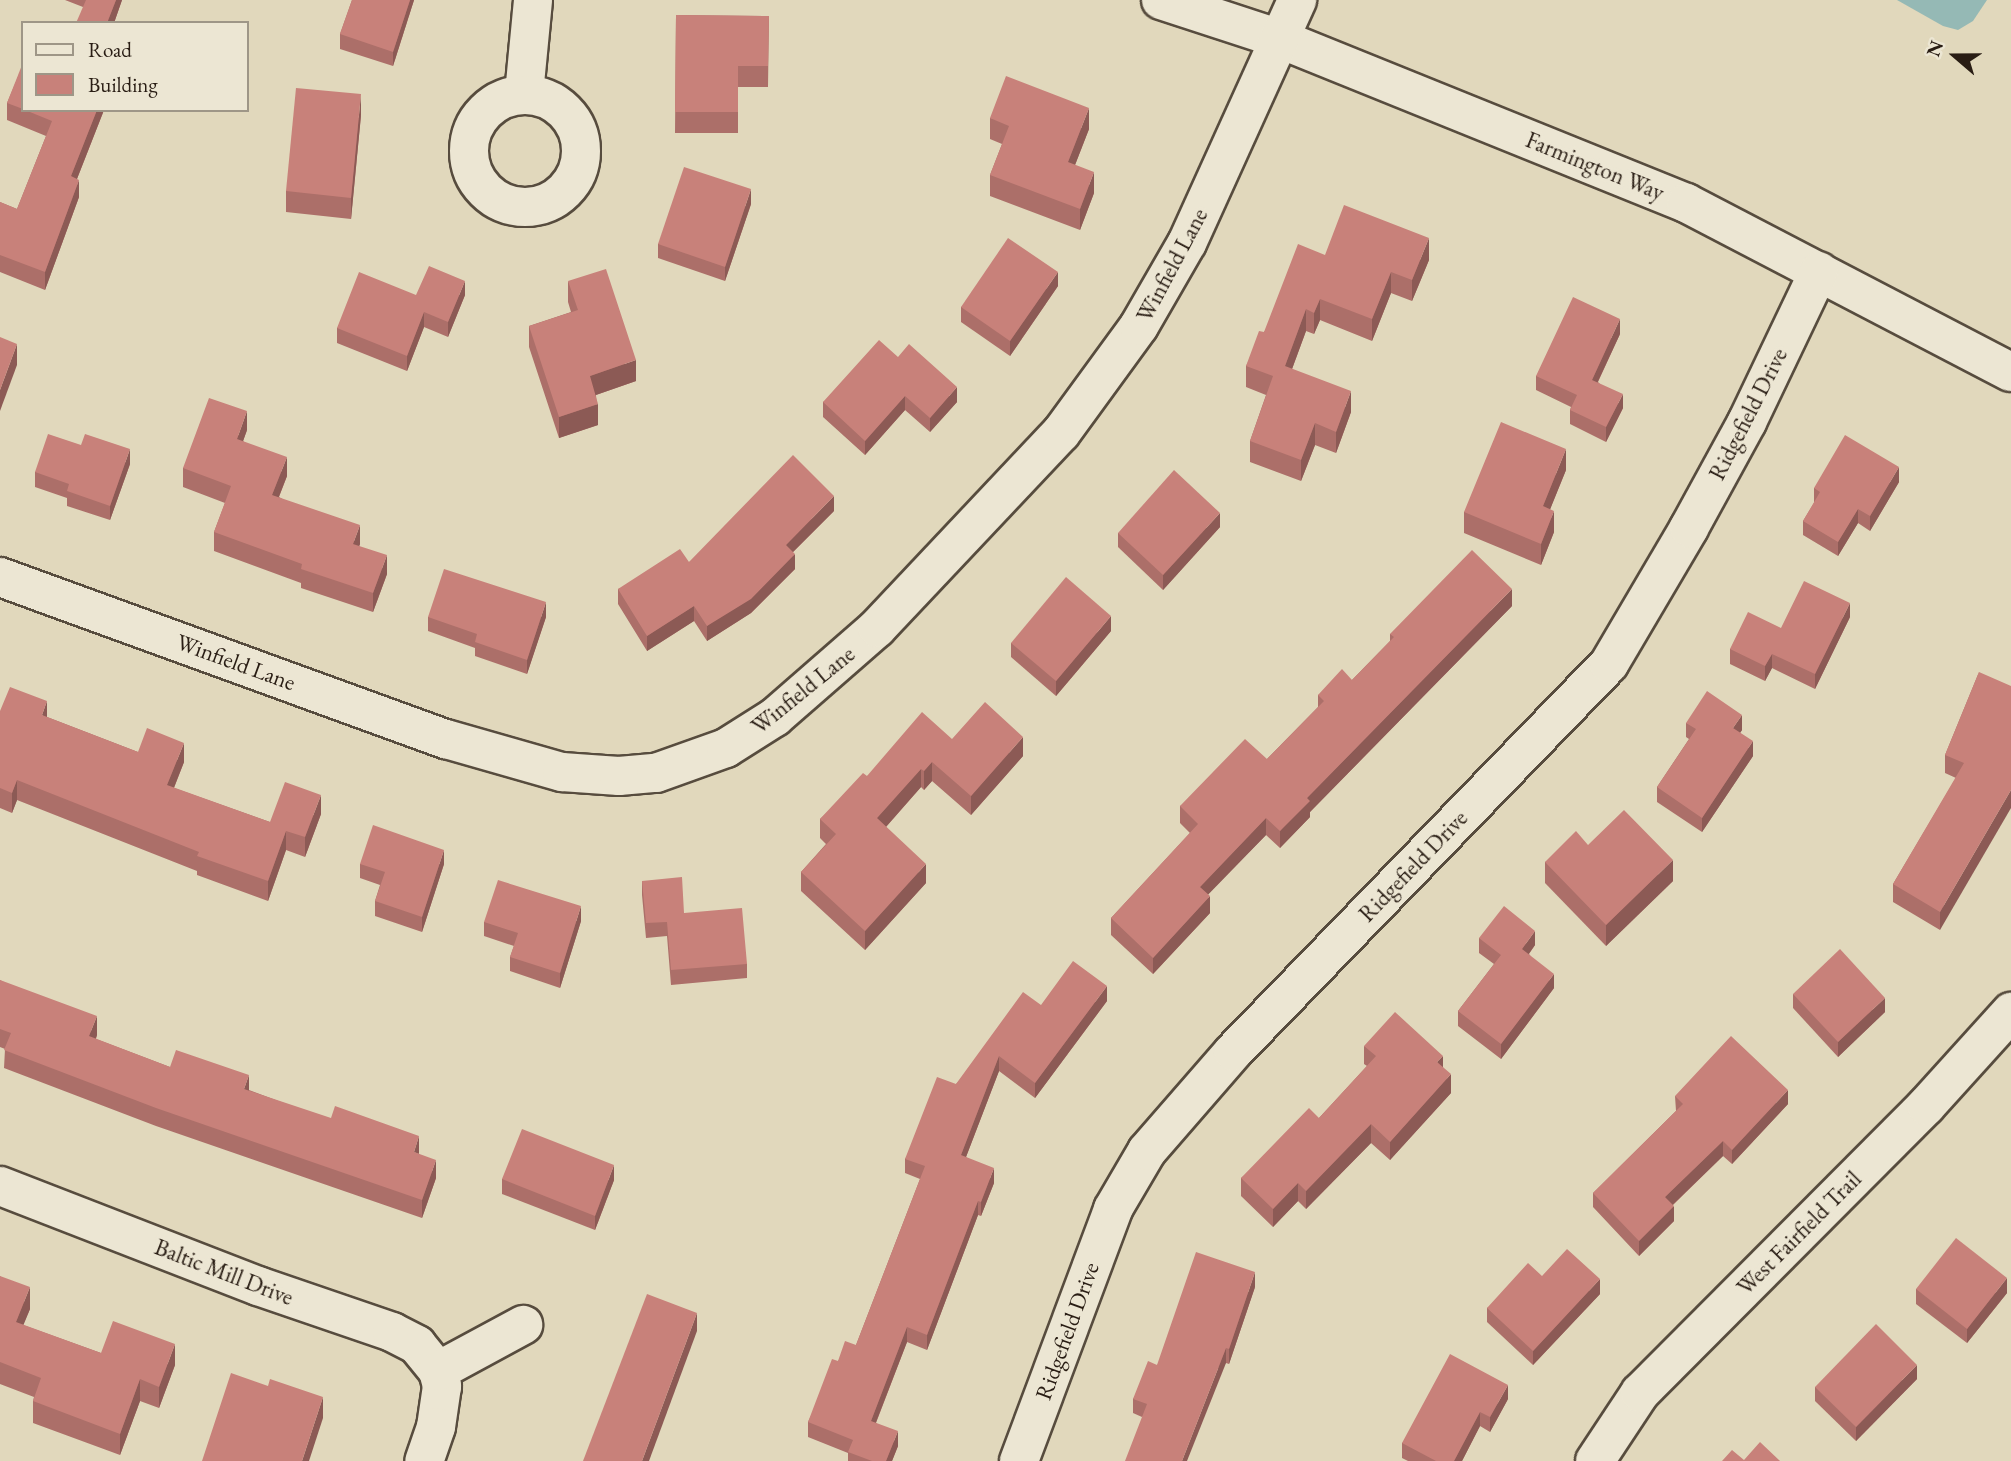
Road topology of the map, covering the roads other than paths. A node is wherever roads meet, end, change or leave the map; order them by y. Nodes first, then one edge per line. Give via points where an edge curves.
1 (533, 0) edge
2 (1161, 0) edge
3 (1297, 0) edge
4 (1280, 39) junction
5 (524, 94) dead end
6 (1819, 271) junction
7 (2011, 372) edge
8 (0, 577) edge
9 (2011, 1012) edge
10 (0, 1186) edge
11 (523, 1325) dead end
12 (438, 1371) junction
13 (424, 1461) edge
14 (1019, 1461) edge
15 (1595, 1461) edge

1 - 5 street
2 - 4 street, Farmington Way
3 - 4 street, Winfield Lane
4 - 6 street, Farmington Way via 1686,203
4 - 8 street, Winfield Lane via 1187,243 1139,326 1061,433 877,628 775,718 726,748 656,773 562,772 446,739
6 - 7 street, Farmington Way
6 - 14 street, Ridgefield Drive via 1747,422 1609,664 1233,1052 1147,1151 1113,1209
9 - 15 street, West Fairfield Trail via 1926,1106 1640,1393
10 - 12 street, Baltic Mill Drive via 258,1286 393,1332 417,1345
11 - 12 street
12 - 13 street via 442,1386 436,1427

